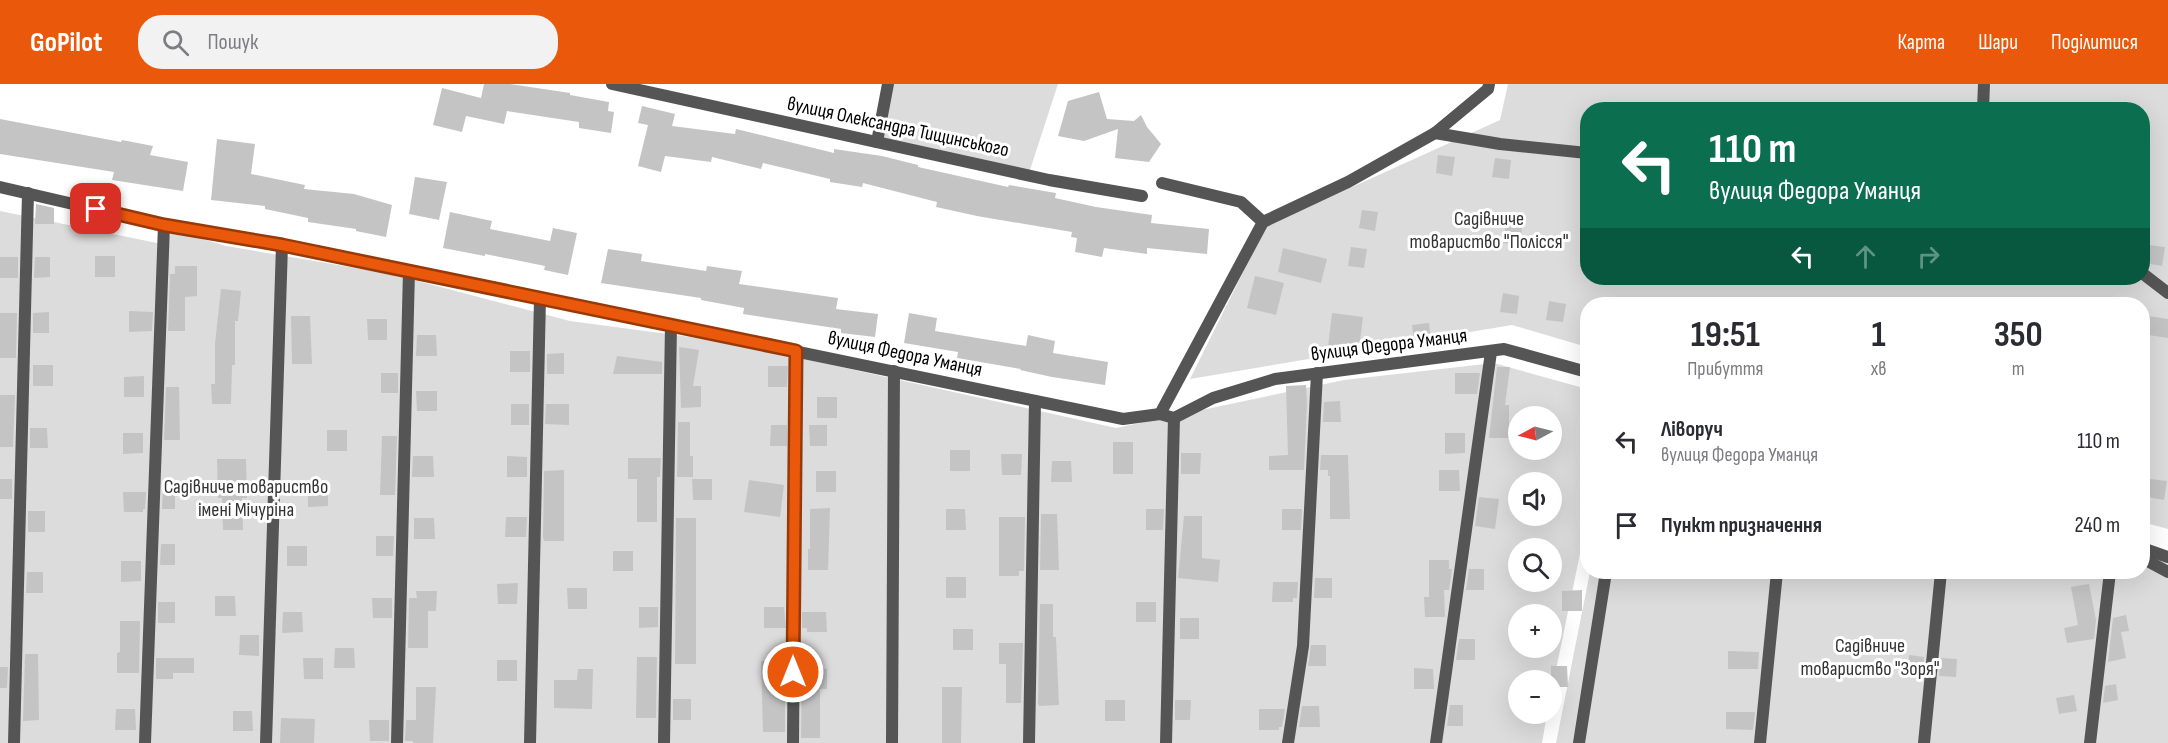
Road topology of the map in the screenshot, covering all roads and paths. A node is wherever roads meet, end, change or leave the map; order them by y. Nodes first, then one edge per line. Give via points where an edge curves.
1 (612, 84) edge
2 (888, 84) edge
3 (1489, 84) edge
4 (1984, 84) edge
5 (1983, 102) edge
6 (1435, 133) junction
7 (877, 142) junction
8 (1580, 152) edge
9 (1162, 183) dead end
10 (0, 187) edge
11 (28, 193) junction
12 (1142, 196) dead end
13 (1263, 222) junction
14 (164, 225) junction
15 (282, 245) junction
16 (410, 271) junction
17 (2150, 279) edge
18 (2168, 293) edge
19 (540, 298) junction
20 (671, 325) junction
21 (796, 351) junction
22 (1491, 352) junction
23 (1580, 370) edge
24 (894, 371) junction
25 (1317, 373) junction
26 (1035, 401) junction
27 (1160, 414) junction
28 (1174, 418) junction
29 (2150, 551) edge
30 (2168, 557) edge
31 (2150, 562) edge
32 (2168, 572) edge
33 (1605, 579) edge
34 (1776, 579) edge
35 (1940, 579) edge
36 (2109, 579) edge
37 (14, 743) edge
38 (145, 743) edge
39 (266, 743) edge
40 (397, 743) edge
41 (530, 743) edge
42 (664, 743) edge
43 (793, 743) edge
44 (892, 743) edge
45 (1029, 743) edge
46 (1166, 743) edge
47 (1288, 743) edge
48 (1436, 743) edge
49 (1579, 743) edge
50 (1760, 743) edge
51 (1924, 743) edge
52 (2090, 743) edge

1 - 7 street, вулиця Олександра Тищинського
2 - 7 street
3 - 6 street via 1488,89
4 - 5 street
6 - 8 street
6 - 13 street via 1348,182
7 - 12 street, вулиця Олександра Тищинського
9 - 13 street via 1241,202
10 - 11 street, вулиця Федора Уманця
11 - 14 street, вулиця Федора Уманця
11 - 37 street
13 - 27 street
14 - 15 street, вулиця Федора Уманця
14 - 38 street
15 - 16 street, вулиця Федора Уманця
15 - 39 street
16 - 19 street, вулиця Федора Уманця
16 - 40 street
17 - 18 street
19 - 20 street, вулиця Федора Уманця
19 - 41 street
20 - 21 street, вулиця Федора Уманця
20 - 42 street
21 - 24 street, вулиця Федора Уманця
21 - 43 street
22 - 23 street, вулиця Федора Уманця via 1504,349
22 - 25 street, вулиця Федора Уманця
22 - 48 street
24 - 26 street, вулиця Федора Уманця
24 - 44 street
25 - 28 street, вулиця Федора Уманця via 1275,379 1213,398
25 - 47 street via 1303,646
26 - 27 street, вулиця Федора Уманця via 1123,419
26 - 45 street
27 - 28 street, вулиця Федора Уманця
28 - 46 street
29 - 30 street
31 - 32 street
33 - 49 street
34 - 50 street
35 - 51 street
36 - 52 street

